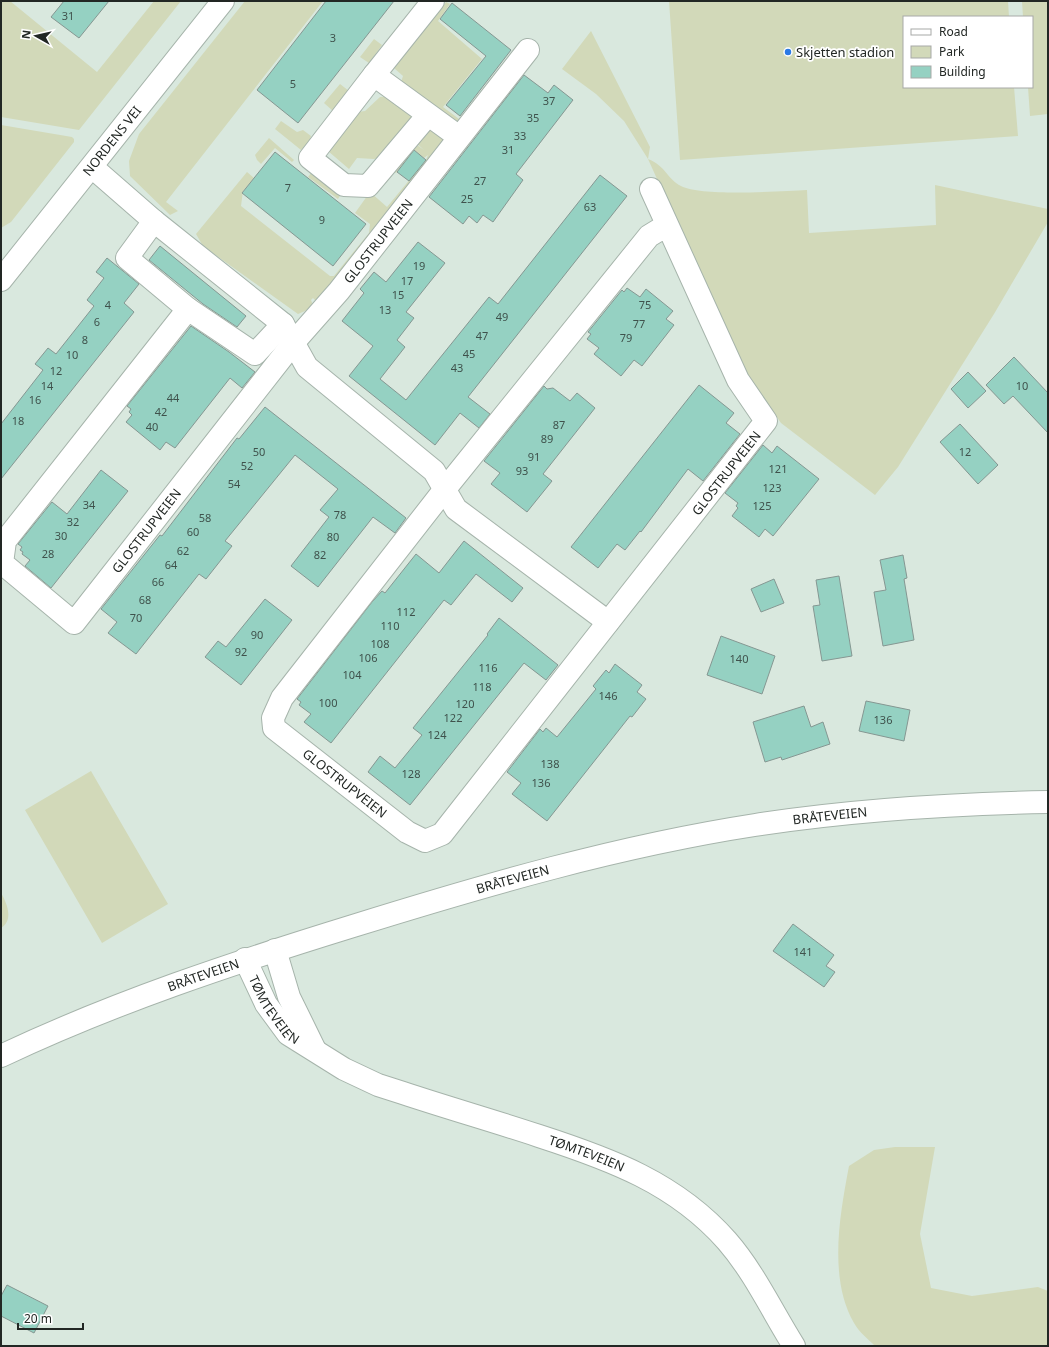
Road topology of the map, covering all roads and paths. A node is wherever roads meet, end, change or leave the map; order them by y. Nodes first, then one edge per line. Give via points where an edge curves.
1 (223, 1) edge
2 (432, 1) edge
3 (528, 50) dead end
4 (374, 75) junction
5 (428, 115) junction
6 (459, 137) junction
7 (92, 167) junction
8 (652, 189) dead end
9 (154, 221) junction
10 (667, 225) junction
11 (1, 280) edge
12 (188, 309) junction
13 (289, 333) junction
14 (445, 489) junction
15 (608, 622) junction
16 (1048, 802) edge
17 (275, 950) junction
18 (245, 959) junction
19 (315, 1050) junction
20 (1, 1056) edge
21 (794, 1346) edge

1 - 7 street, NORDENS VEI
2 - 4 street
3 - 6 street, GLOSTRUPVEIEN
4 - 5 street
4 - 5 street via 310,158 344,185 368,186
5 - 6 street
6 - 13 street, GLOSTRUPVEIEN via 339,291
7 - 9 street
7 - 11 street, NORDENS VEI
8 - 10 street, GLOSTRUPVEIEN
9 - 12 street, GLOSTRUPVEIEN via 127,258
9 - 13 street
10 - 14 street, GLOSTRUPVEIEN via 648,236
10 - 15 street, GLOSTRUPVEIEN via 738,380 766,421
12 - 13 street, GLOSTRUPVEIEN via 255,354
12 - 13 street, GLOSTRUPVEIEN via 5,541 2,563 74,623
13 - 14 street via 307,367 434,471
14 - 15 street via 456,509
14 - 15 street, GLOSTRUPVEIEN via 282,698 273,718 274,728 407,832 424,841 442,834
16 - 17 street, BRÅTEVEIEN via 873,810 719,832 625,851 483,887
17 - 18 street, BRÅTEVEIEN
17 - 19 street, TØMTEVEIEN via 292,1004
18 - 19 street, TØMTEVEIEN via 274,1018 288,1034
18 - 20 street, BRÅTEVEIEN via 112,1007
19 - 21 street, TØMTEVEIEN via 326,1059 378,1085 588,1152 650,1180 702,1217 728,1242

